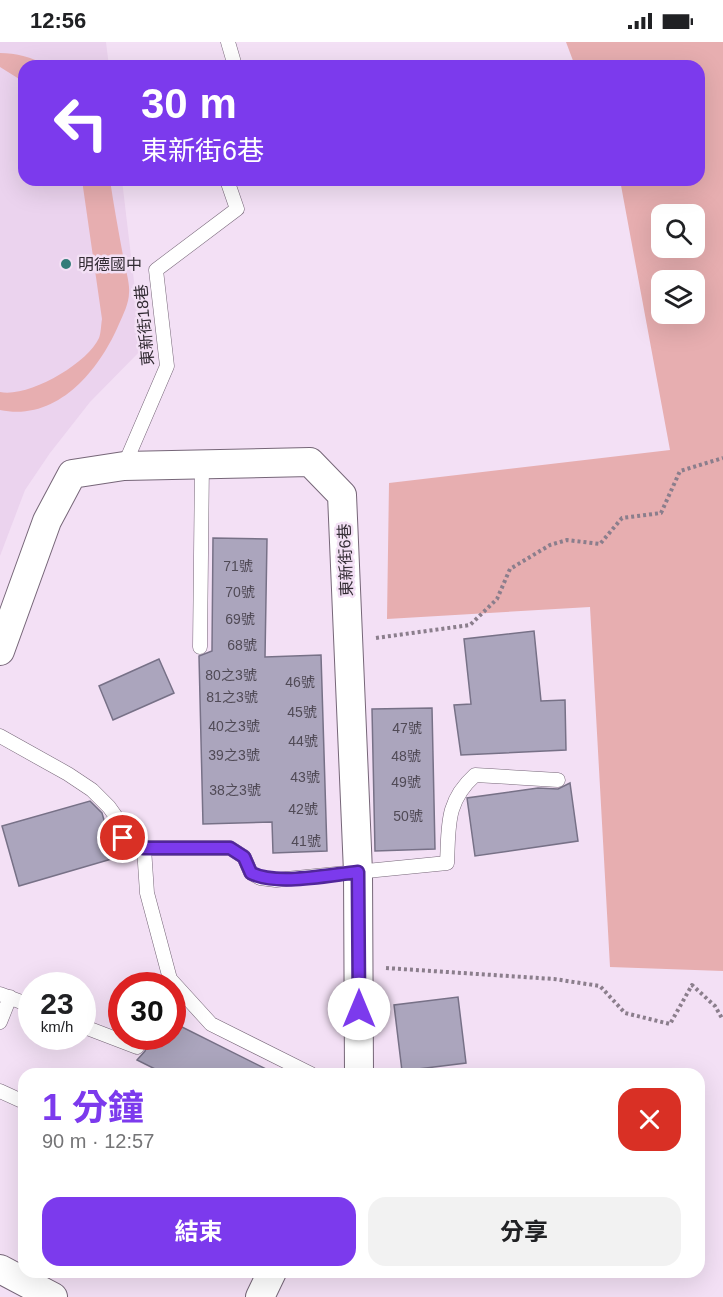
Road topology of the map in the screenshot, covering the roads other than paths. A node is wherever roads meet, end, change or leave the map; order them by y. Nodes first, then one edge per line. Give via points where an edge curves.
1 (228, 42) edge
2 (234, 60) edge
3 (229, 186) edge
4 (202, 463) junction
5 (124, 466) junction
6 (200, 647) dead end
7 (0, 651) edge
8 (0, 736) edge
9 (558, 780) dead end
10 (144, 848) junction
11 (358, 872) junction
12 (167, 972) edge
13 (5, 995) edge
14 (186, 999) edge
15 (0, 1022) edge
16 (299, 1068) edge
17 (359, 1068) edge
18 (0, 1091) edge
19 (18, 1099) edge
20 (0, 1269) edge
21 (269, 1278) edge
22 (53, 1297) edge
23 (260, 1297) edge

1 - 2 lane
3 - 5 lane, 東新街18巷 via 237,209 156,270 167,366
4 - 5 street, 東新街6巷
4 - 6 lane
4 - 11 street, 東新街6巷 via 310,462 342,495
5 - 7 street, 東新街6巷 via 72,474 47,520
8 - 10 lane via 92,790 110,807 123,838 131,846
9 - 11 lane via 475,775 450,808 447,863
10 - 11 lane via 230,848 244,857 251,873 276,880
10 - 12 lane via 147,892
11 - 17 street, 東新街6巷
13 - 15 lane
14 - 16 lane via 211,1024
18 - 19 lane
20 - 22 street
21 - 23 street

